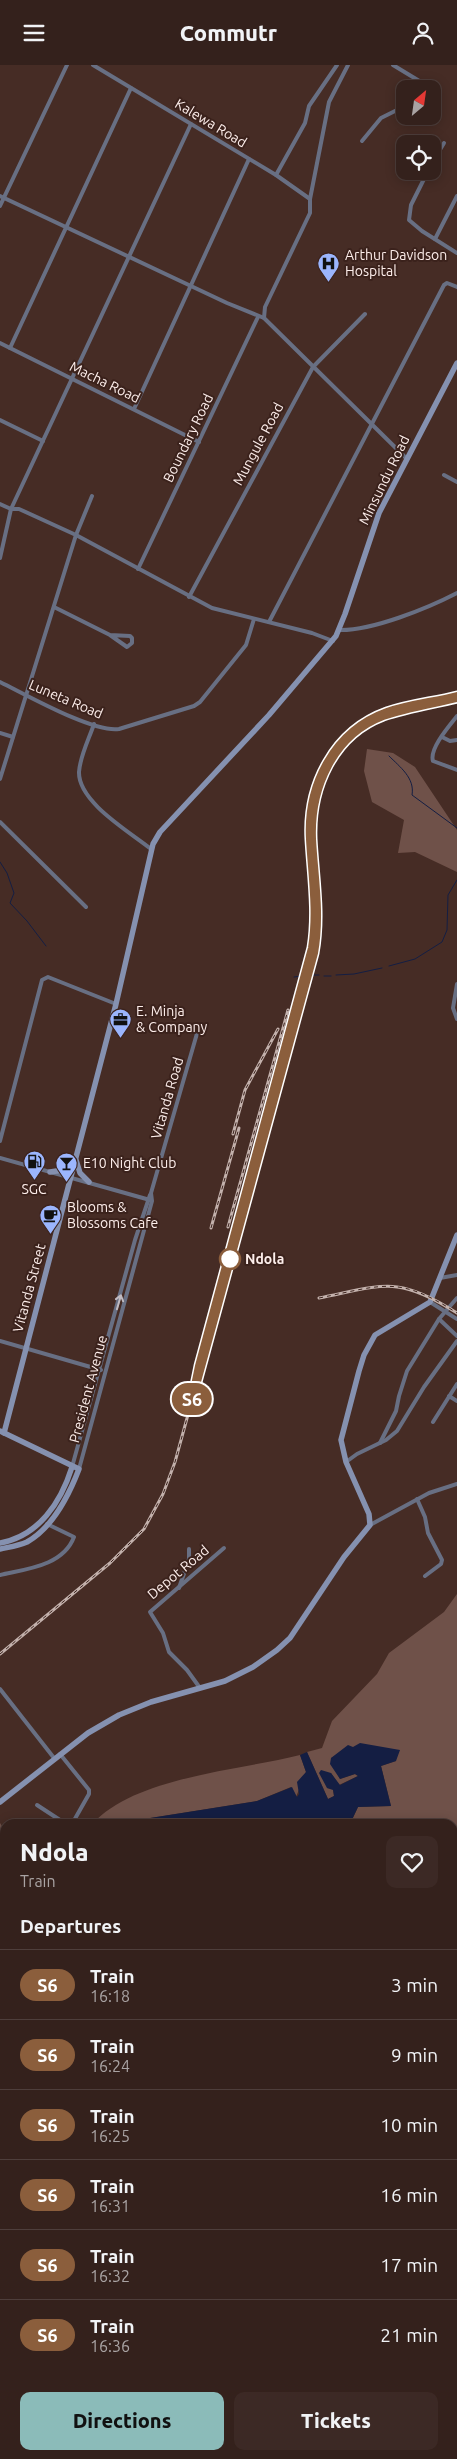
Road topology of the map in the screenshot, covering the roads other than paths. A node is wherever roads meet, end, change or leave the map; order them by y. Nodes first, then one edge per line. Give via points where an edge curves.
1 (67, 65) edge
2 (93, 65) edge
3 (337, 65) edge
4 (348, 65) edge
5 (393, 65) edge
6 (418, 80) edge
7 (131, 87) junction
8 (396, 110) edge
9 (191, 124) junction
10 (362, 141) dead end
11 (444, 143) dead end
12 (441, 148) edge
13 (249, 159) junction
14 (276, 175) junction
15 (423, 180) edge
16 (2, 196) edge
17 (457, 196) edge
18 (310, 199) junction
19 (0, 206) edge
20 (66, 225) junction
21 (435, 239) junction
22 (457, 253) edge
23 (128, 257) junction
24 (191, 285) junction
25 (457, 287) edge
26 (365, 314) dead end
27 (258, 317) junction
28 (264, 317) junction
29 (0, 343) edge
30 (10, 348) junction
31 (457, 363) edge
32 (313, 367) junction
33 (72, 378) junction
34 (134, 409) junction
35 (0, 420) edge
36 (371, 425) junction
37 (43, 441) junction
38 (199, 441) junction
39 (407, 459) junction
40 (444, 475) dead end
41 (457, 482) edge
42 (92, 496) dead end
43 (0, 504) edge
44 (11, 509) junction
45 (76, 535) junction
46 (0, 558) edge
47 (138, 569) junction
48 (457, 593) edge
49 (189, 597) junction
50 (54, 607) junction
51 (254, 619) junction
52 (269, 622) junction
53 (339, 630) junction
54 (110, 635) junction
55 (332, 641) junction
56 (0, 682) edge
57 (27, 695) junction
58 (457, 716) edge
59 (94, 724) junction
60 (0, 733) edge
61 (13, 737) junction
62 (442, 737) junction
63 (457, 740) edge
64 (2, 764) edge
65 (457, 770) edge
66 (0, 779) edge
67 (0, 822) edge
68 (151, 849) junction
69 (86, 907) dead end
70 (457, 984) edge
71 (116, 1004) junction
72 (457, 1019) edge
73 (198, 1030) dead end
74 (0, 1141) edge
75 (76, 1155) junction
76 (0, 1159) edge
77 (50, 1171) junction
78 (71, 1177) junction
79 (89, 1182) junction
80 (150, 1200) junction
81 (457, 1235) edge
82 (135, 1240) junction
83 (142, 1242) junction
84 (457, 1275) edge
85 (440, 1278) junction
86 (457, 1297) edge
87 (430, 1302) junction
88 (446, 1311) junction
89 (439, 1319) junction
90 (457, 1319) edge
91 (113, 1321) junction
92 (119, 1323) junction
93 (457, 1336) edge
94 (0, 1341) edge
95 (457, 1341) edge
96 (26, 1347) junction
97 (100, 1370) junction
98 (106, 1372) junction
99 (457, 1385) edge
100 (449, 1396) junction
101 (457, 1401) edge
102 (433, 1422) dead end
103 (2, 1432) edge
104 (380, 1443) junction
105 (346, 1462) junction
106 (72, 1467) junction
107 (79, 1469) junction
108 (457, 1484) edge
109 (416, 1499) junction
110 (47, 1524) junction
111 (370, 1525) junction
112 (39, 1527) junction
113 (0, 1543) edge
114 (224, 1548) dead end
115 (0, 1549) edge
116 (189, 1549) dead end
117 (0, 1575) edge
118 (424, 1576) dead end
119 (179, 1588) junction
120 (200, 1688) junction
121 (0, 1689) edge
122 (57, 1756) junction
123 (0, 1802) edge
124 (37, 1805) dead end
125 (58, 1819) edge
126 (75, 1819) edge

1 - 16 street
2 - 7 street, Kalewa Road
3 - 14 street via 309,106 305,123
4 - 18 street via 329,102
5 - 6 street
7 - 9 street, Kalewa Road
7 - 20 street
8 - 10 street via 380,118
9 - 13 street, Kalewa Road
9 - 23 street
11 - 12 street
13 - 14 street, Kalewa Road
13 - 24 street
14 - 18 street, Kalewa Road
15 - 21 street via 414,195 409,220
16 - 19 street
16 - 20 street
17 - 21 street
18 - 28 street via 312,204 307,219 265,307
20 - 23 street
20 - 30 street
21 - 22 street
23 - 24 street
23 - 33 street
24 - 27 street
24 - 34 street
25 - 36 street via 444,285
26 - 32 street, Mungule Road
27 - 28 street
27 - 38 street, Boundary Road
28 - 32 street
29 - 30 street, Macha Road
30 - 33 street, Macha Road
31 - 39 street, Minsundu Road
32 - 36 street
32 - 49 street, Mungule Road
33 - 34 street, Macha Road
33 - 37 street
34 - 38 street, Macha Road
35 - 37 street
36 - 39 street
36 - 52 street
37 - 44 street
38 - 47 street, Boundary Road
39 - 53 street, Minsundu Road via 378,513
40 - 41 street
42 - 45 street
43 - 44 street
44 - 45 street via 19,509
44 - 46 street
45 - 47 street
45 - 50 street
47 - 49 street
48 - 53 street via 362,628
49 - 51 street via 212,608
50 - 54 street
50 - 57 street
51 - 52 street
51 - 59 street, Luneta Road via 246,645 197,704 115,729
52 - 55 street
53 - 55 street, Minsundu Road
54 - 54 street via 130,636 132,643 124,647
55 - 68 street, Minsundu Road via 214,776 160,832
56 - 57 street, Luneta Road
57 - 59 street, Luneta Road
57 - 61 street
58 - 62 street
59 - 68 street via 80,768 83,791
60 - 61 street
61 - 64 street
62 - 63 street
62 - 65 street via 433,748 431,758
64 - 66 street
67 - 69 street
68 - 71 street, Vitanda Street
70 - 72 street via 453,1008
71 - 74 street via 48,977 42,979
71 - 75 street, Vitanda Street
73 - 80 street, Vitanda Road
75 - 77 street via 69,1167
75 - 78 street, Vitanda Street
75 - 79 street via 80,1173
76 - 77 street
77 - 78 street
78 - 79 street
78 - 96 street, Vitanda Street
79 - 80 street
80 - 82 street, President Avenue
80 - 83 street, President Avenue
81 - 85 street
82 - 83 street
91 -> 82 street, President Avenue
83 - 92 street, President Avenue
84 - 85 street
85 - 87 street
86 - 88 street
87 - 88 street
87 - 105 street via 386,1327 370,1343 358,1371 342,1429 341,1449
88 - 89 street
88 - 90 street
89 - 93 street
89 - 104 street via 407,1371 396,1411
91 - 92 street
91 - 97 street, President Avenue
92 - 98 street, President Avenue
94 - 96 street
95 - 104 street via 397,1431
96 - 97 street
96 - 103 street, Vitanda Street
97 - 98 street
97 - 106 street, President Avenue
98 - 107 street, President Avenue
99 - 100 street
100 - 101 street
100 - 102 street
103 - 106 street
104 - 105 street
105 - 111 street via 367,1507
106 - 107 street
106 - 112 street, President Avenue via 66,1484
107 - 110 street, President Avenue via 64,1501
108 - 109 street
109 - 111 street
109 - 118 street via 442,1560
110 - 112 street, President Avenue
110 - 117 street via 73,1536 67,1549 47,1563
111 - 120 street via 344,1557 290,1638 244,1671
112 - 113 street, President Avenue via 25,1536
112 - 115 street, President Avenue via 22,1544
114 - 119 street, Depot Road
116 - 119 street
119 - 120 street, Depot Road via 150,1613 160,1626 169,1652
120 - 122 street via 119,1715
121 - 122 street
122 - 123 street
122 - 126 street via 89,1790
124 - 125 street

